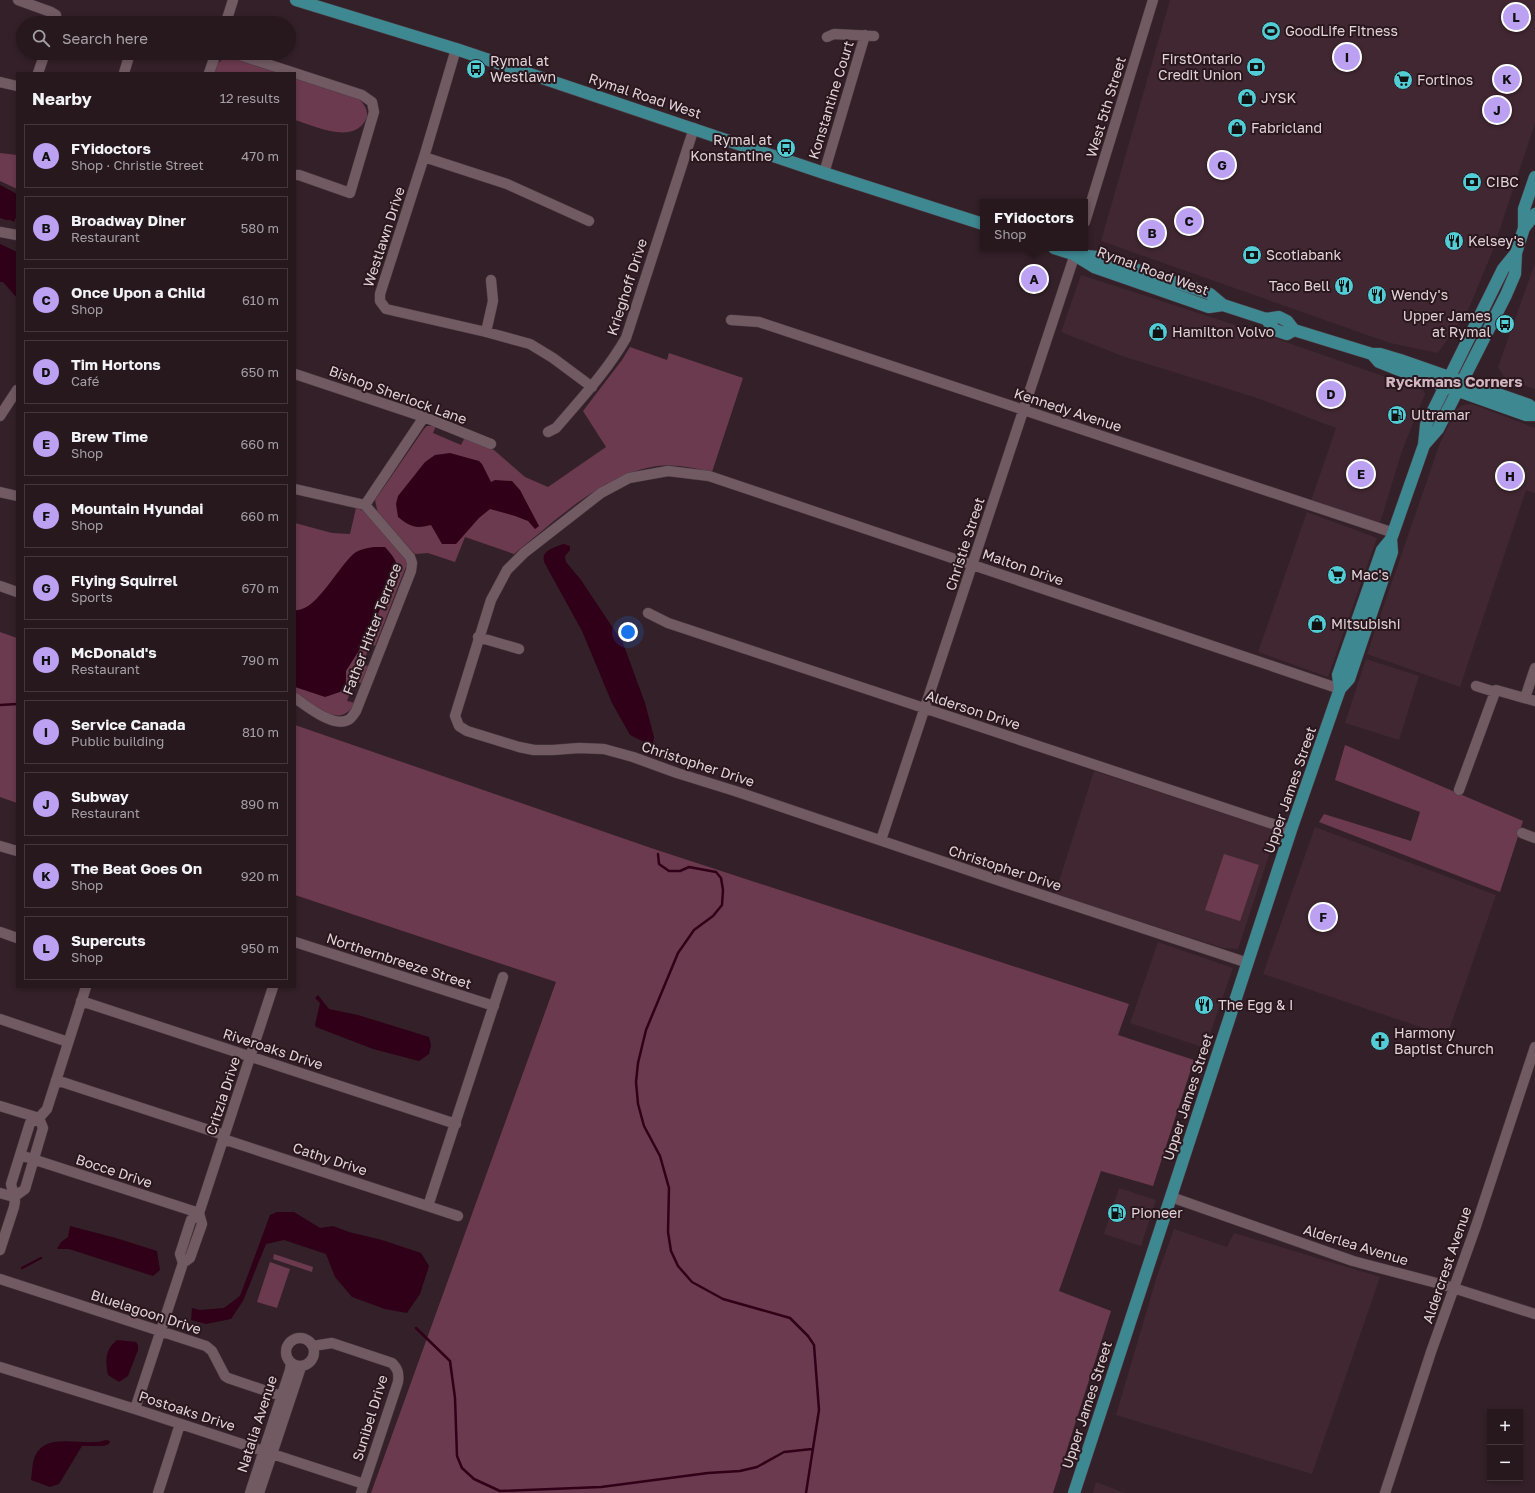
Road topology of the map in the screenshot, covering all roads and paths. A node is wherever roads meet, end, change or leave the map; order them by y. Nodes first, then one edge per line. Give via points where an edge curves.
1 (18, 0) edge
2 (233, 0) edge
3 (296, 0) edge
4 (1153, 0) edge
5 (56, 16) edge
6 (227, 16) edge
7 (827, 37) dead end
8 (456, 49) junction
9 (43, 60) edge
10 (128, 60) edge
11 (214, 60) edge
12 (254, 60) edge
13 (38, 72) edge
14 (124, 72) edge
15 (209, 72) edge
16 (291, 72) edge
17 (296, 74) edge
18 (0, 82) edge
19 (16, 86) edge
20 (694, 128) junction
21 (424, 158) junction
22 (824, 173) junction
23 (296, 175) edge
24 (1535, 177) edge
25 (1088, 212) edge
26 (1535, 214) edge
27 (590, 221) dead end
28 (980, 223) edge
29 (1524, 228) junction
30 (0, 232) edge
31 (16, 235) edge
32 (1076, 252) edge
33 (492, 280) dead end
34 (732, 320) dead end
35 (486, 332) junction
36 (296, 374) edge
37 (1453, 384) junction
38 (592, 388) junction
39 (16, 392) edge
40 (1024, 410) junction
41 (1535, 410) edge
42 (1535, 415) edge
43 (0, 416) edge
44 (424, 417) junction
45 (548, 432) dead end
46 (491, 444) dead end
47 (649, 474) joint
48 (296, 489) edge
49 (0, 492) edge
50 (16, 496) edge
51 (365, 505) junction
52 (1392, 536) junction
53 (973, 565) junction
54 (0, 586) edge
55 (16, 592) edge
56 (648, 613) dead end
57 (478, 637) junction
58 (519, 650) dead end
59 (1535, 668) edge
60 (1476, 686) dead end
61 (1340, 689) junction
62 (1494, 692) junction
63 (296, 699) edge
64 (1530, 700) edge
65 (925, 709) junction
66 (1459, 790) dead end
67 (1291, 830) junction
68 (1522, 833) dead end
69 (1535, 838) edge
70 (880, 840) junction
71 (0, 846) edge
72 (16, 851) edge
73 (0, 932) edge
74 (16, 938) edge
75 (296, 942) edge
76 (1248, 963) junction
77 (503, 977) dead end
78 (86, 988) edge
79 (273, 988) edge
80 (81, 1001) junction
81 (494, 1006) junction
82 (0, 1019) edge
83 (68, 1042) junction
84 (1535, 1047) edge
85 (251, 1056) junction
86 (56, 1080) junction
87 (0, 1106) edge
88 (40, 1118) junction
89 (456, 1124) junction
90 (224, 1137) junction
91 (20, 1155) junction
92 (34, 1159) junction
93 (0, 1193) edge
94 (14, 1197) junction
95 (1171, 1197) junction
96 (428, 1206) junction
97 (199, 1213) junction
98 (458, 1216) dead end
99 (0, 1250) edge
100 (0, 1279) edge
101 (1454, 1289) junction
102 (1535, 1314) edge
103 (160, 1332) junction
104 (313, 1346) junction
105 (291, 1363) junction
106 (0, 1367) edge
107 (301, 1367) junction
108 (286, 1398) junction
109 (135, 1409) junction
110 (180, 1424) junction
111 (267, 1452) junction
112 (363, 1489) edge
113 (158, 1493) edge
114 (250, 1493) edge
115 (259, 1493) edge
116 (1074, 1493) edge
117 (1385, 1493) edge

1 - 5 street
2 - 6 street
3 - 8 main road, Rymal Road West
4 - 25 street, West 5th Street
7 - 22 street, Konstantine Court via 834,34 869,36
8 - 20 main road, Rymal Road West
8 - 21 street, Westlawn Drive
9 - 13 street
10 - 14 street
11 - 15 street
12 - 16 street
17 - 23 street via 362,95 372,102 374,112 350,193
18 - 19 street
20 - 22 main road, Rymal Road West
20 - 38 street, Krieghoff Drive via 626,338
21 - 27 street via 507,184
21 - 35 street, Westlawn Drive via 380,294 380,302 386,308
22 - 28 main road, Rymal Road West
24 - 29 main road, Upper James Street via 1524,209
26 - 29 main road, Upper James Street
29 - 37 main road, Upper James Street via 1516,253 1515,274 1502,302
30 - 31 street
32 - 37 main road, Rymal Road West via 1094,267 1208,307 1223,305 1266,319 1279,317 1287,321 1294,330 1372,354 1379,362
32 - 40 street, Christie Street
33 - 35 street via 493,301
34 - 40 street, Kennedy Avenue via 759,322
35 - 38 street, Westlawn Drive via 530,344
36 - 44 street, Bishop Sherlock Lane
37 - 41 main road via 1528,405
37 - 42 main road via 1526,415
37 - 52 main road, Upper James Street via 1426,425 1424,445
38 - 45 street, Krieghoff Drive via 556,428
39 - 43 street
40 - 52 street, Kennedy Avenue
40 - 53 street, Christie Street
44 - 46 street, Bishop Sherlock Lane
44 - 51 street
47 - 53 street, Malton Drive via 668,471 709,476
47 - 57 street, Christopher Drive via 628,478 601,493 524,552 507,570 499,584
48 - 51 street
49 - 50 street
51 - 63 street, Father Hitter Terrace via 410,558 411,571 356,711 349,720 329,720
52 - 61 main road, Upper James Street via 1392,552 1349,679
53 - 61 street, Malton Drive
53 - 65 street, Christie Street
54 - 55 street
56 - 65 street, Alderson Drive via 668,623
57 - 58 street
57 - 70 street, Christopher Drive via 455,716 459,726 467,731 534,750 604,749
59 - 64 street
60 - 62 street
61 - 67 main road, Upper James Street
62 - 64 street via 1496,690
62 - 66 street
65 - 67 street, Alderson Drive
65 - 70 street, Christie Street
67 - 76 main road, Upper James Street
68 - 69 street
70 - 76 street, Christopher Drive
71 - 72 street
73 - 74 street
75 - 81 street, Northernbreeze Street
76 - 95 main road, Upper James Street
77 - 81 street
78 - 80 street
79 - 85 street, Critzia Drive
80 - 83 street
80 - 85 street, Riveroaks Drive
81 - 89 street
82 - 83 street
83 - 86 street
84 - 101 street, Aldercrest Avenue
85 - 89 street, Riveroaks Drive
85 - 90 street, Critzia Drive
86 - 88 street via 47,1108
86 - 90 street, Cathy Drive
87 - 88 street
88 - 91 street via 30,1123
88 - 92 street via 43,1128
89 - 96 street
90 - 96 street, Cathy Drive
90 - 97 street, Critzia Drive
91 - 92 street, Bocce Drive
91 - 94 street via 11,1184
92 - 94 street via 25,1189
92 - 97 street, Bocce Drive
93 - 94 street
94 - 99 street via 14,1207
95 - 101 street, Alderlea Avenue via 1353,1261
95 - 116 main road, Upper James Street
96 - 98 street, Cathy Drive
97 - 103 street, Critzia Drive via 191,1220 180,1254 183,1263
100 - 103 street, Bluelagoon Drive
101 - 102 street, Alderlea Avenue
101 - 117 street, Aldercrest Avenue
103 - 108 street, Bluelagoon Drive via 209,1348 228,1378
103 - 109 street, Critzia Drive
104 - 105 street via 307,1339 293,1340 286,1351
104 - 107 street via 313,1359
104 - 112 street, Sunibel Drive via 332,1343 392,1363 397,1368 398,1382
105 - 107 street
105 - 108 street, Natalia Avenue
106 - 109 street, Postoaks Drive
107 - 108 street, Natalia Avenue
108 - 111 street, Natalia Avenue
109 - 110 street, Postoaks Drive
110 - 111 street, Postoaks Drive
110 - 113 street
111 - 112 street, Postoaks Drive
111 - 114 street, Natalia Avenue
111 - 115 street, Natalia Avenue

